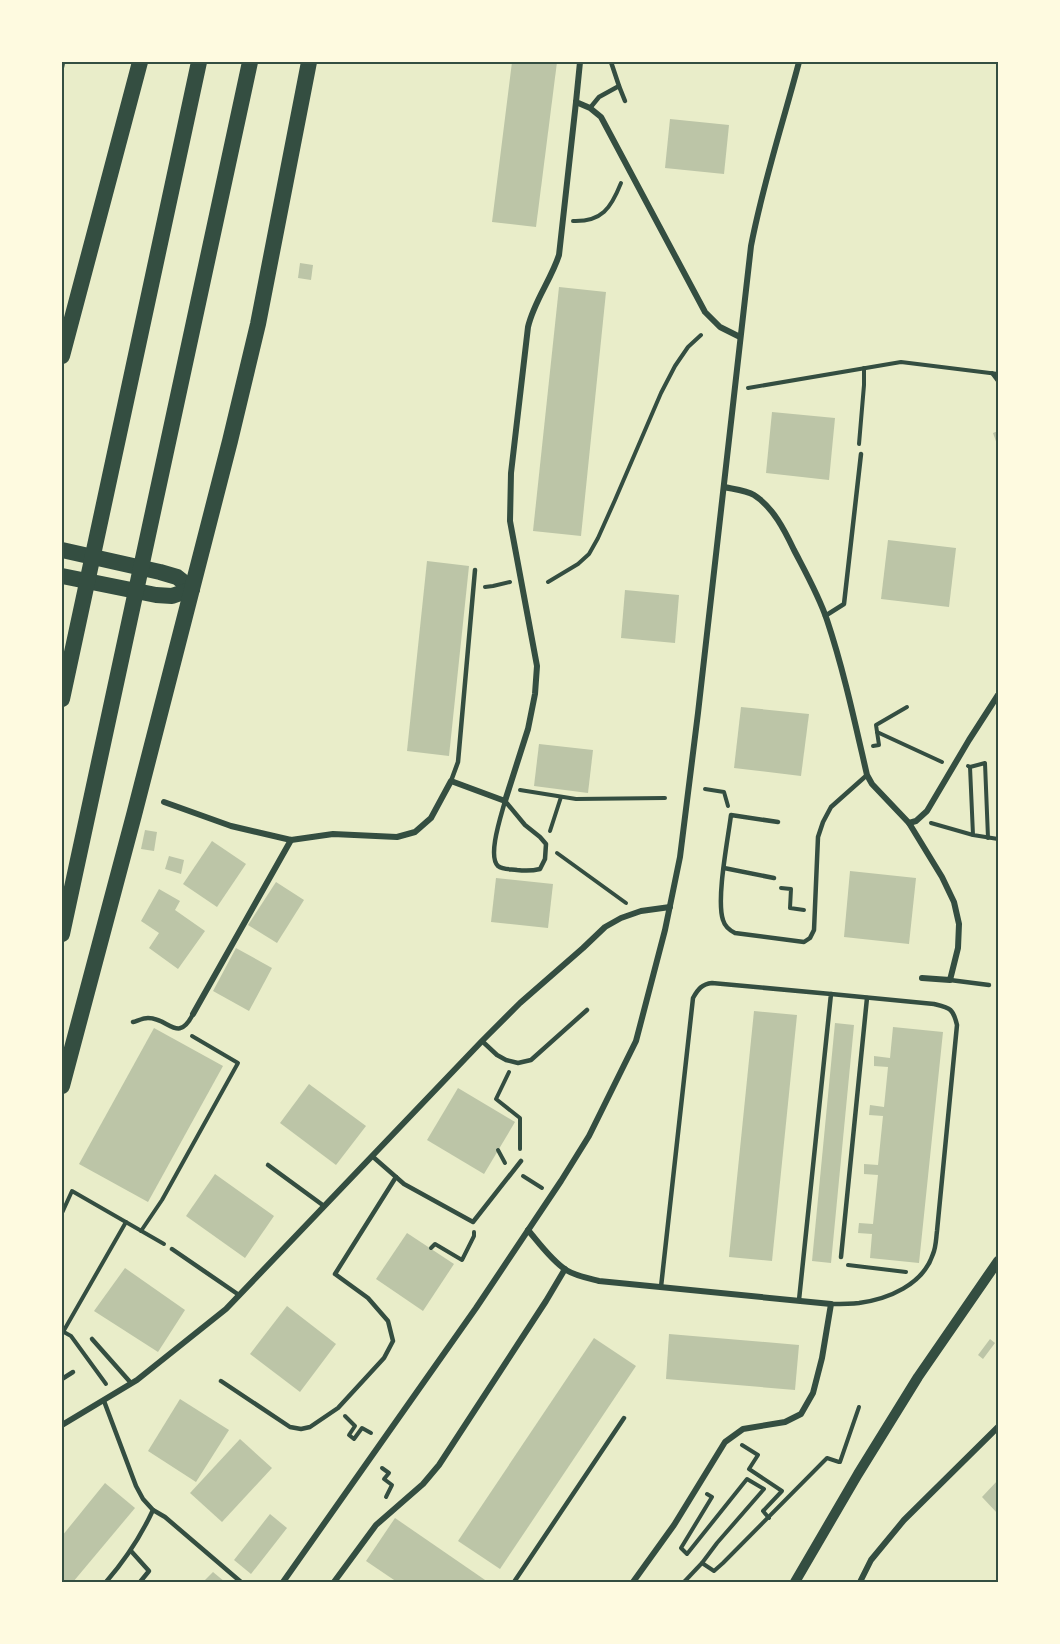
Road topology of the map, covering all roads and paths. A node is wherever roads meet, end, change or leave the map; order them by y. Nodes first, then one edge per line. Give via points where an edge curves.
1 (63, 62) edge
2 (140, 62) edge
3 (199, 62) edge
4 (250, 62) edge
5 (309, 62) edge
6 (580, 62) edge
7 (611, 62) edge
8 (799, 62) edge
9 (62, 67) edge
10 (619, 86) junction
11 (625, 101) dead end
12 (576, 102) junction
13 (590, 108) junction
14 (625, 174) dead end
15 (564, 221) junction
16 (701, 335) dead end
17 (740, 337) junction
18 (62, 356) edge
19 (864, 368) junction
20 (992, 374) junction
21 (999, 374) edge
22 (999, 381) edge
23 (748, 388) dead end
24 (861, 454) joint
25 (723, 487) junction
26 (66, 551) edge
27 (475, 570) dead end
28 (63, 576) edge
29 (511, 581) dead end
30 (548, 582) dead end
31 (493, 586) dead end
32 (192, 588) junction
33 (825, 616) junction
34 (999, 695) edge
35 (62, 699) edge
36 (907, 707) dead end
37 (877, 732) junction
38 (879, 745) dead end
39 (956, 762) junction
40 (947, 764) dead end
41 (973, 766) dead end
42 (867, 775) junction
43 (451, 781) junction
44 (705, 789) dead end
45 (720, 791) dead end
46 (536, 793) dead end
47 (561, 797) junction
48 (665, 798) dead end
49 (505, 801) junction
50 (164, 802) dead end
51 (778, 822) dead end
52 (909, 823) junction
53 (930, 823) dead end
54 (551, 829) dead end
55 (974, 835) junction
56 (988, 838) junction
57 (999, 839) edge
58 (291, 840) junction
59 (546, 844) junction
60 (724, 868) junction
61 (774, 878) dead end
62 (791, 889) dead end
63 (627, 903) dead end
64 (670, 907) junction
65 (798, 909) dead end
66 (62, 934) edge
67 (922, 978) dead end
68 (950, 980) junction
69 (989, 985) dead end
70 (831, 994) junction
71 (867, 998) junction
72 (586, 1010) dead end
73 (193, 1014) joint
74 (133, 1022) dead end
75 (182, 1028) junction
76 (482, 1041) junction
77 (505, 1081) dead end
78 (62, 1086) edge
79 (498, 1150) dead end
80 (372, 1156) junction
81 (521, 1161) joint
82 (506, 1164) dead end
83 (268, 1165) dead end
84 (396, 1177) junction
85 (530, 1180) dead end
86 (543, 1188) dead end
87 (324, 1206) junction
88 (62, 1213) edge
89 (126, 1222) junction
90 (528, 1230) junction
91 (141, 1231) junction
92 (162, 1242) dead end
93 (430, 1248) dead end
94 (172, 1249) dead end
95 (466, 1249) dead end
96 (841, 1257) joint
97 (999, 1261) edge
98 (565, 1269) junction
99 (921, 1274) junction
100 (661, 1287) junction
101 (239, 1295) junction
102 (799, 1300) junction
103 (831, 1304) junction
104 (62, 1332) edge
105 (92, 1339) dead end
106 (73, 1372) dead end
107 (62, 1379) edge
108 (221, 1381) dead end
109 (131, 1383) junction
110 (114, 1395) junction
111 (104, 1401) junction
112 (859, 1407) dead end
113 (338, 1408) junction
114 (624, 1418) dead end
115 (62, 1425) edge
116 (999, 1427) edge
117 (371, 1433) dead end
118 (752, 1452) dead end
119 (382, 1468) dead end
120 (766, 1480) junction
121 (697, 1487) junction
122 (762, 1487) junction
123 (386, 1497) dead end
124 (153, 1510) junction
125 (769, 1518) junction
126 (131, 1551) junction
127 (702, 1563) junction
128 (106, 1582) edge
129 (140, 1582) edge
130 (241, 1582) edge
131 (283, 1582) edge
132 (334, 1582) edge
133 (514, 1582) edge
134 (633, 1582) edge
135 (684, 1582) edge
136 (795, 1582) edge
137 (860, 1582) edge

1 - 9 lane
2 - 18 highway via 68,321
3 - 35 highway
4 - 66 highway
5 - 32 highway via 258,324
6 - 12 street
7 - 10 lane
8 - 17 street via 758,210
10 - 11 lane
10 - 13 lane via 599,97
12 - 13 street
12 - 15 street
13 - 17 street via 601,117 705,312 715,324
14 - 15 path via 613,202 597,218
15 - 49 street via 557,263 528,327 511,473 510,521 537,666 528,729
16 - 30 path via 688,347 661,393 589,554
17 - 25 street
19 - 20 path via 901,362
19 - 23 path
19 - 24 path via 858,443
20 - 21 path
20 - 22 path
24 - 33 lane via 844,604
25 - 33 street via 752,493 776,518
25 - 64 street via 690,780
26 - 32 highway via 160,572 177,577
27 - 43 lane via 458,762
28 - 32 highway via 156,595 171,596
29 - 31 path
32 - 78 highway
33 - 42 street via 852,704
34 - 39 street
36 - 37 path via 876,725
37 - 38 path
37 - 40 path
39 - 52 street via 924,815
39 - 55 path via 970,767
41 - 56 path via 985,763
42 - 52 street
42 - 60 lane via 831,807 823,822 818,837 814,930 804,942 728,929 721,915
43 - 49 street
43 - 58 street via 430,818 415,832 397,837 333,834
44 - 45 path
46 - 47 path
47 - 48 path
47 - 54 path
49 - 59 lane
49 - 59 lane via 494,852 499,867 540,869
50 - 58 street via 231,826
51 - 60 lane via 731,815
52 - 68 street via 954,902 959,924 958,948
53 - 55 path
55 - 56 path
56 - 57 path
58 - 73 street
59 - 63 path
60 - 61 lane
62 - 65 path via 790,908
64 - 76 street via 641,911 605,927
64 - 90 street via 636,1041 589,1136
67 - 68 street
68 - 69 lane
70 - 71 lane
70 - 100 lane via 712,983 699,988 693,998
70 - 102 lane
71 - 96 lane
71 - 99 lane via 948,1007 957,1025 934,1254
72 - 76 lane via 531,1060 506,1060
73 - 75 lane
74 - 75 lane via 147,1018
75 - 91 path via 238,1063
76 - 80 street
77 - 81 path via 496,1100 520,1118
79 - 82 path
80 - 84 lane
80 - 87 street
81 - 84 lane via 473,1222
83 - 87 lane
84 - 113 lane via 335,1274 368,1298 388,1321 393,1341 384,1358
85 - 86 path
87 - 101 street
88 - 89 path via 72,1191
89 - 91 path
89 - 104 path
90 - 98 street
90 - 131 street
91 - 92 path
93 - 95 path via 435,1244 462,1260
94 - 101 lane
96 - 99 path via 840,1264
97 - 136 street via 918,1377
98 - 100 street via 599,1281
98 - 132 street via 439,1465 423,1485 376,1525
99 - 103 lane via 893,1295
100 - 102 street
101 - 109 street
102 - 103 street
103 - 121 street via 813,1393 801,1414 785,1422 743,1429 725,1442
104 - 110 path via 71,1336
105 - 109 lane
106 - 107 lane
108 - 113 lane via 290,1427 310,1427
109 - 110 street
110 - 111 street
111 - 115 street
111 - 124 lane via 136,1486
112 - 125 path via 841,1463 827,1458
113 - 117 path via 355,1426 349,1435 354,1438 362,1428
114 - 133 lane
116 - 137 street via 904,1520 871,1560
118 - 120 path via 758,1455 749,1469
119 - 123 path via 389,1473 384,1479 392,1485
120 - 122 path
120 - 125 path via 782,1491 763,1511
121 - 122 path via 712,1497 681,1548 687,1554 747,1479
121 - 134 street
122 - 127 path
124 - 126 lane
124 - 130 lane
125 - 127 path via 714,1571
126 - 128 lane
126 - 129 lane via 149,1571
127 - 135 path

